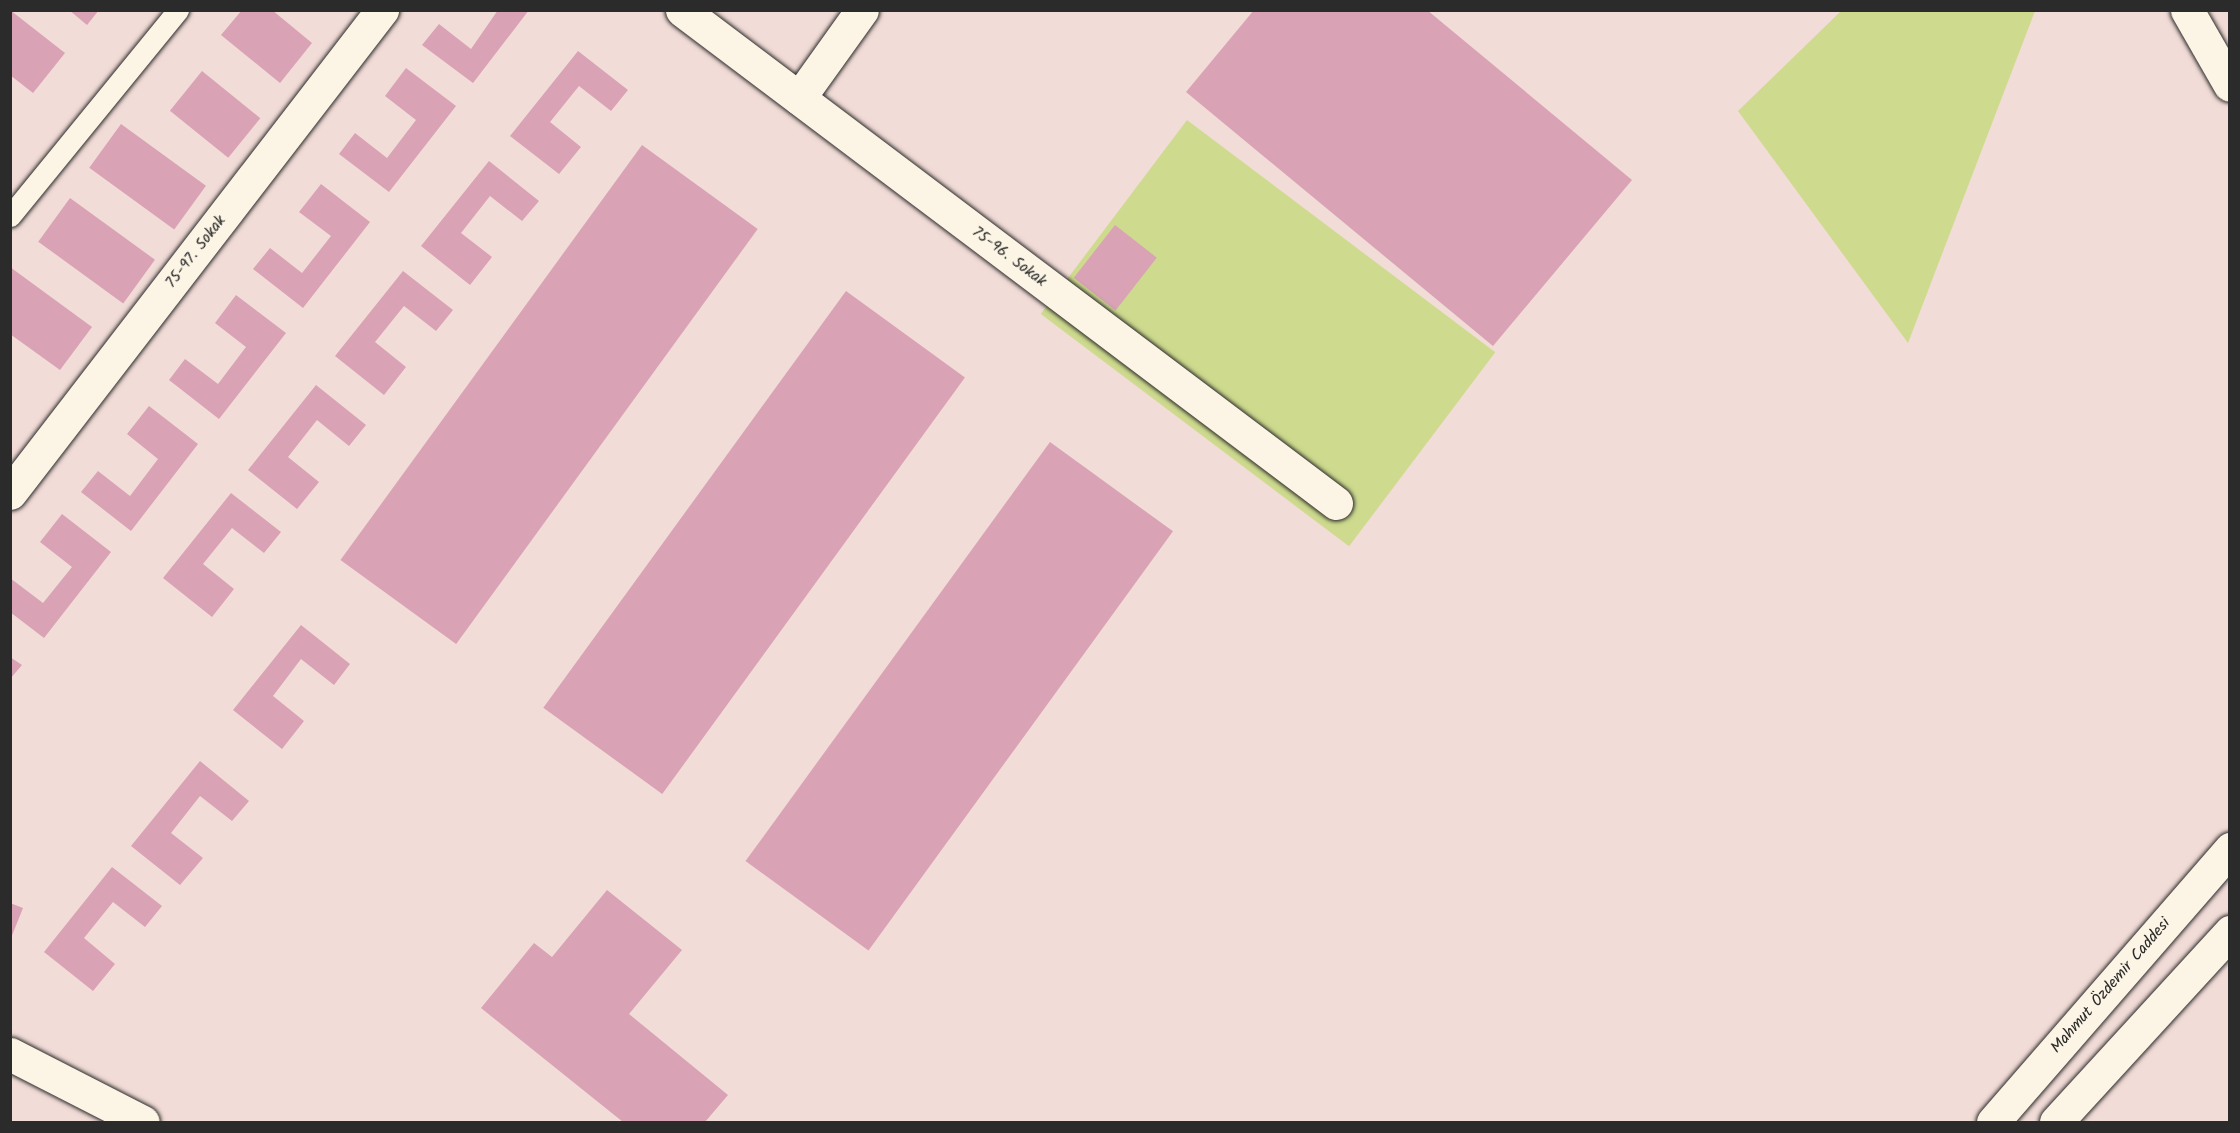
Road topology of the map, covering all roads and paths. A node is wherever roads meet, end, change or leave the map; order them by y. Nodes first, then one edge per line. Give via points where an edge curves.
1 (178, 10) edge
2 (382, 10) edge
3 (682, 10) edge
4 (862, 10) edge
5 (2187, 10) edge
6 (2229, 85) edge
7 (799, 98) junction
8 (10, 216) edge
9 (10, 493) edge
10 (1336, 503) dead end
11 (2229, 849) edge
12 (2229, 932) edge
13 (10, 1054) edge
14 (143, 1122) edge
15 (1993, 1122) edge
16 (2056, 1122) edge

1 - 8 lane
2 - 9 street, 75-97. Sokak
3 - 7 street, 75-96. Sokak
4 - 7 street
5 - 6 street
7 - 10 street, 75-96. Sokak
11 - 15 street, Mahmut Özdemir Caddesi
12 - 16 street
13 - 14 street

